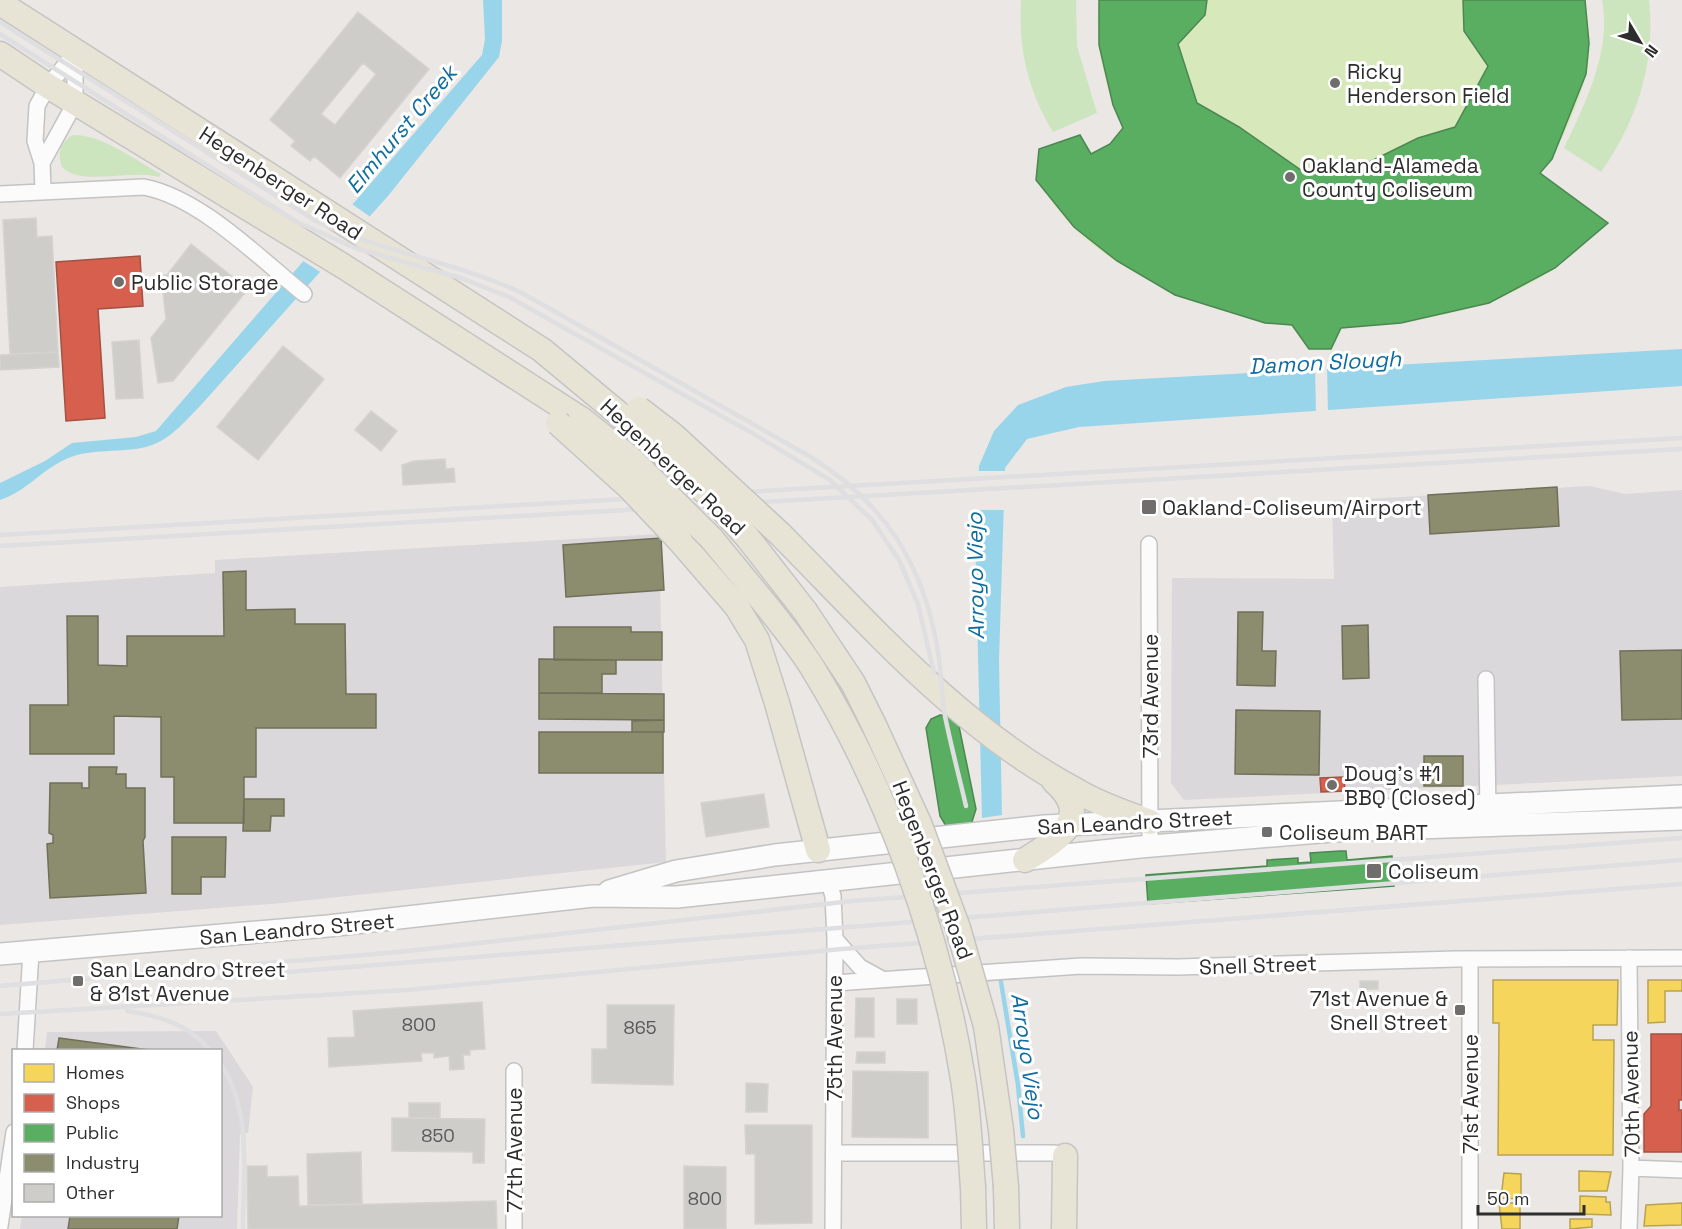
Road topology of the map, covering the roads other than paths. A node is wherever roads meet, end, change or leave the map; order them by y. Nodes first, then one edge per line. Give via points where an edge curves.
1 (0, 3) edge
2 (75, 53) junction
3 (0, 54) edge
4 (48, 86) junction
5 (75, 103) junction
6 (42, 163) junction
7 (43, 190) junction
8 (0, 194) edge
9 (304, 294) dead end
10 (629, 411) junction
11 (569, 421) junction
12 (1149, 544) dead end
13 (1486, 679) dead end
14 (1043, 772) junction
15 (1682, 796) edge
16 (1488, 804) junction
17 (1682, 819) edge
18 (1150, 822) junction
19 (1069, 825) junction
20 (1488, 826) junction
21 (1150, 847) junction
22 (818, 850) junction
23 (1025, 860) junction
24 (828, 880) junction
25 (593, 896) junction
26 (835, 939) junction
27 (31, 952) junction
28 (0, 954) edge
29 (1629, 958) junction
30 (1682, 958) edge
31 (1470, 960) junction
32 (884, 979) junction
33 (835, 982) junction
34 (25, 1049) edge
35 (514, 1071) dead end
36 (12, 1145) edge
37 (834, 1153) junction
38 (1065, 1156) joint
39 (1632, 1168) junction
40 (1682, 1170) edge
41 (0, 1226) edge
42 (514, 1229) edge
43 (833, 1229) edge
44 (974, 1229) edge
45 (1008, 1229) edge
46 (1064, 1229) edge
47 (1470, 1229) edge
48 (1629, 1229) edge

1 - 2 main road, Hegenberger Road
2 - 4 street
2 - 5 street
2 - 10 main road, Hegenberger Road via 542,350
3 - 4 main road, Hegenberger Road
4 - 5 main road, Hegenberger Road
4 - 6 street via 34,121
5 - 6 street
5 - 11 main road, Hegenberger Road via 310,245 490,360
6 - 7 street
7 - 8 street
7 - 9 street via 160,190 198,209
10 - 14 main road, bridge via 673,435 780,534 929,684
10 - 45 main road, Hegenberger Road, bridge via 748,538 805,611 853,683 873,723 919,823 958,928 987,1026 1000,1119
11 - 22 main road, bridge via 737,607 757,640
11 - 44 main road, Hegenberger Road, bridge via 630,458 711,538 810,665 850,737 914,888 954,1030 964,1090
12 - 18 street, 73rd Avenue
13 - 16 street
14 - 18 main road via 1089,798
14 - 19 main road via 1070,800
15 - 16 main road, San Leandro Street
16 - 18 main road, San Leandro Street
16 - 20 street
17 - 20 main road, San Leandro Street
18 - 19 main road, San Leandro Street
18 - 21 street, 73rd Avenue
19 - 22 main road, San Leandro Street
19 - 23 main road via 1058,838
20 - 21 main road, San Leandro Street via 1339,831
21 - 23 main road, San Leandro Street
22 - 24 main road, 75th Avenue
22 - 25 main road, San Leandro Street via 676,871
23 - 24 main road, San Leandro Street
24 - 25 main road, San Leandro Street via 677,897
24 - 26 street, 75th Avenue via 833,896
25 - 27 main road, San Leandro Street via 339,925
26 - 32 street via 860,967
26 - 33 street, 75th Avenue
27 - 28 main road, San Leandro Street
27 - 34 street
29 - 30 street, Snell Street
29 - 31 street, Snell Street
29 - 39 street, 70th Avenue
31 - 32 street, Snell Street via 1044,967
31 - 47 street, 71st Avenue
32 - 33 street, Snell Street
33 - 37 street, 75th Avenue
35 - 42 street, 77th Avenue
36 - 41 street
37 - 38 street
37 - 43 street, 75th Avenue
38 - 46 main road
39 - 40 street
39 - 48 street, 70th Avenue

